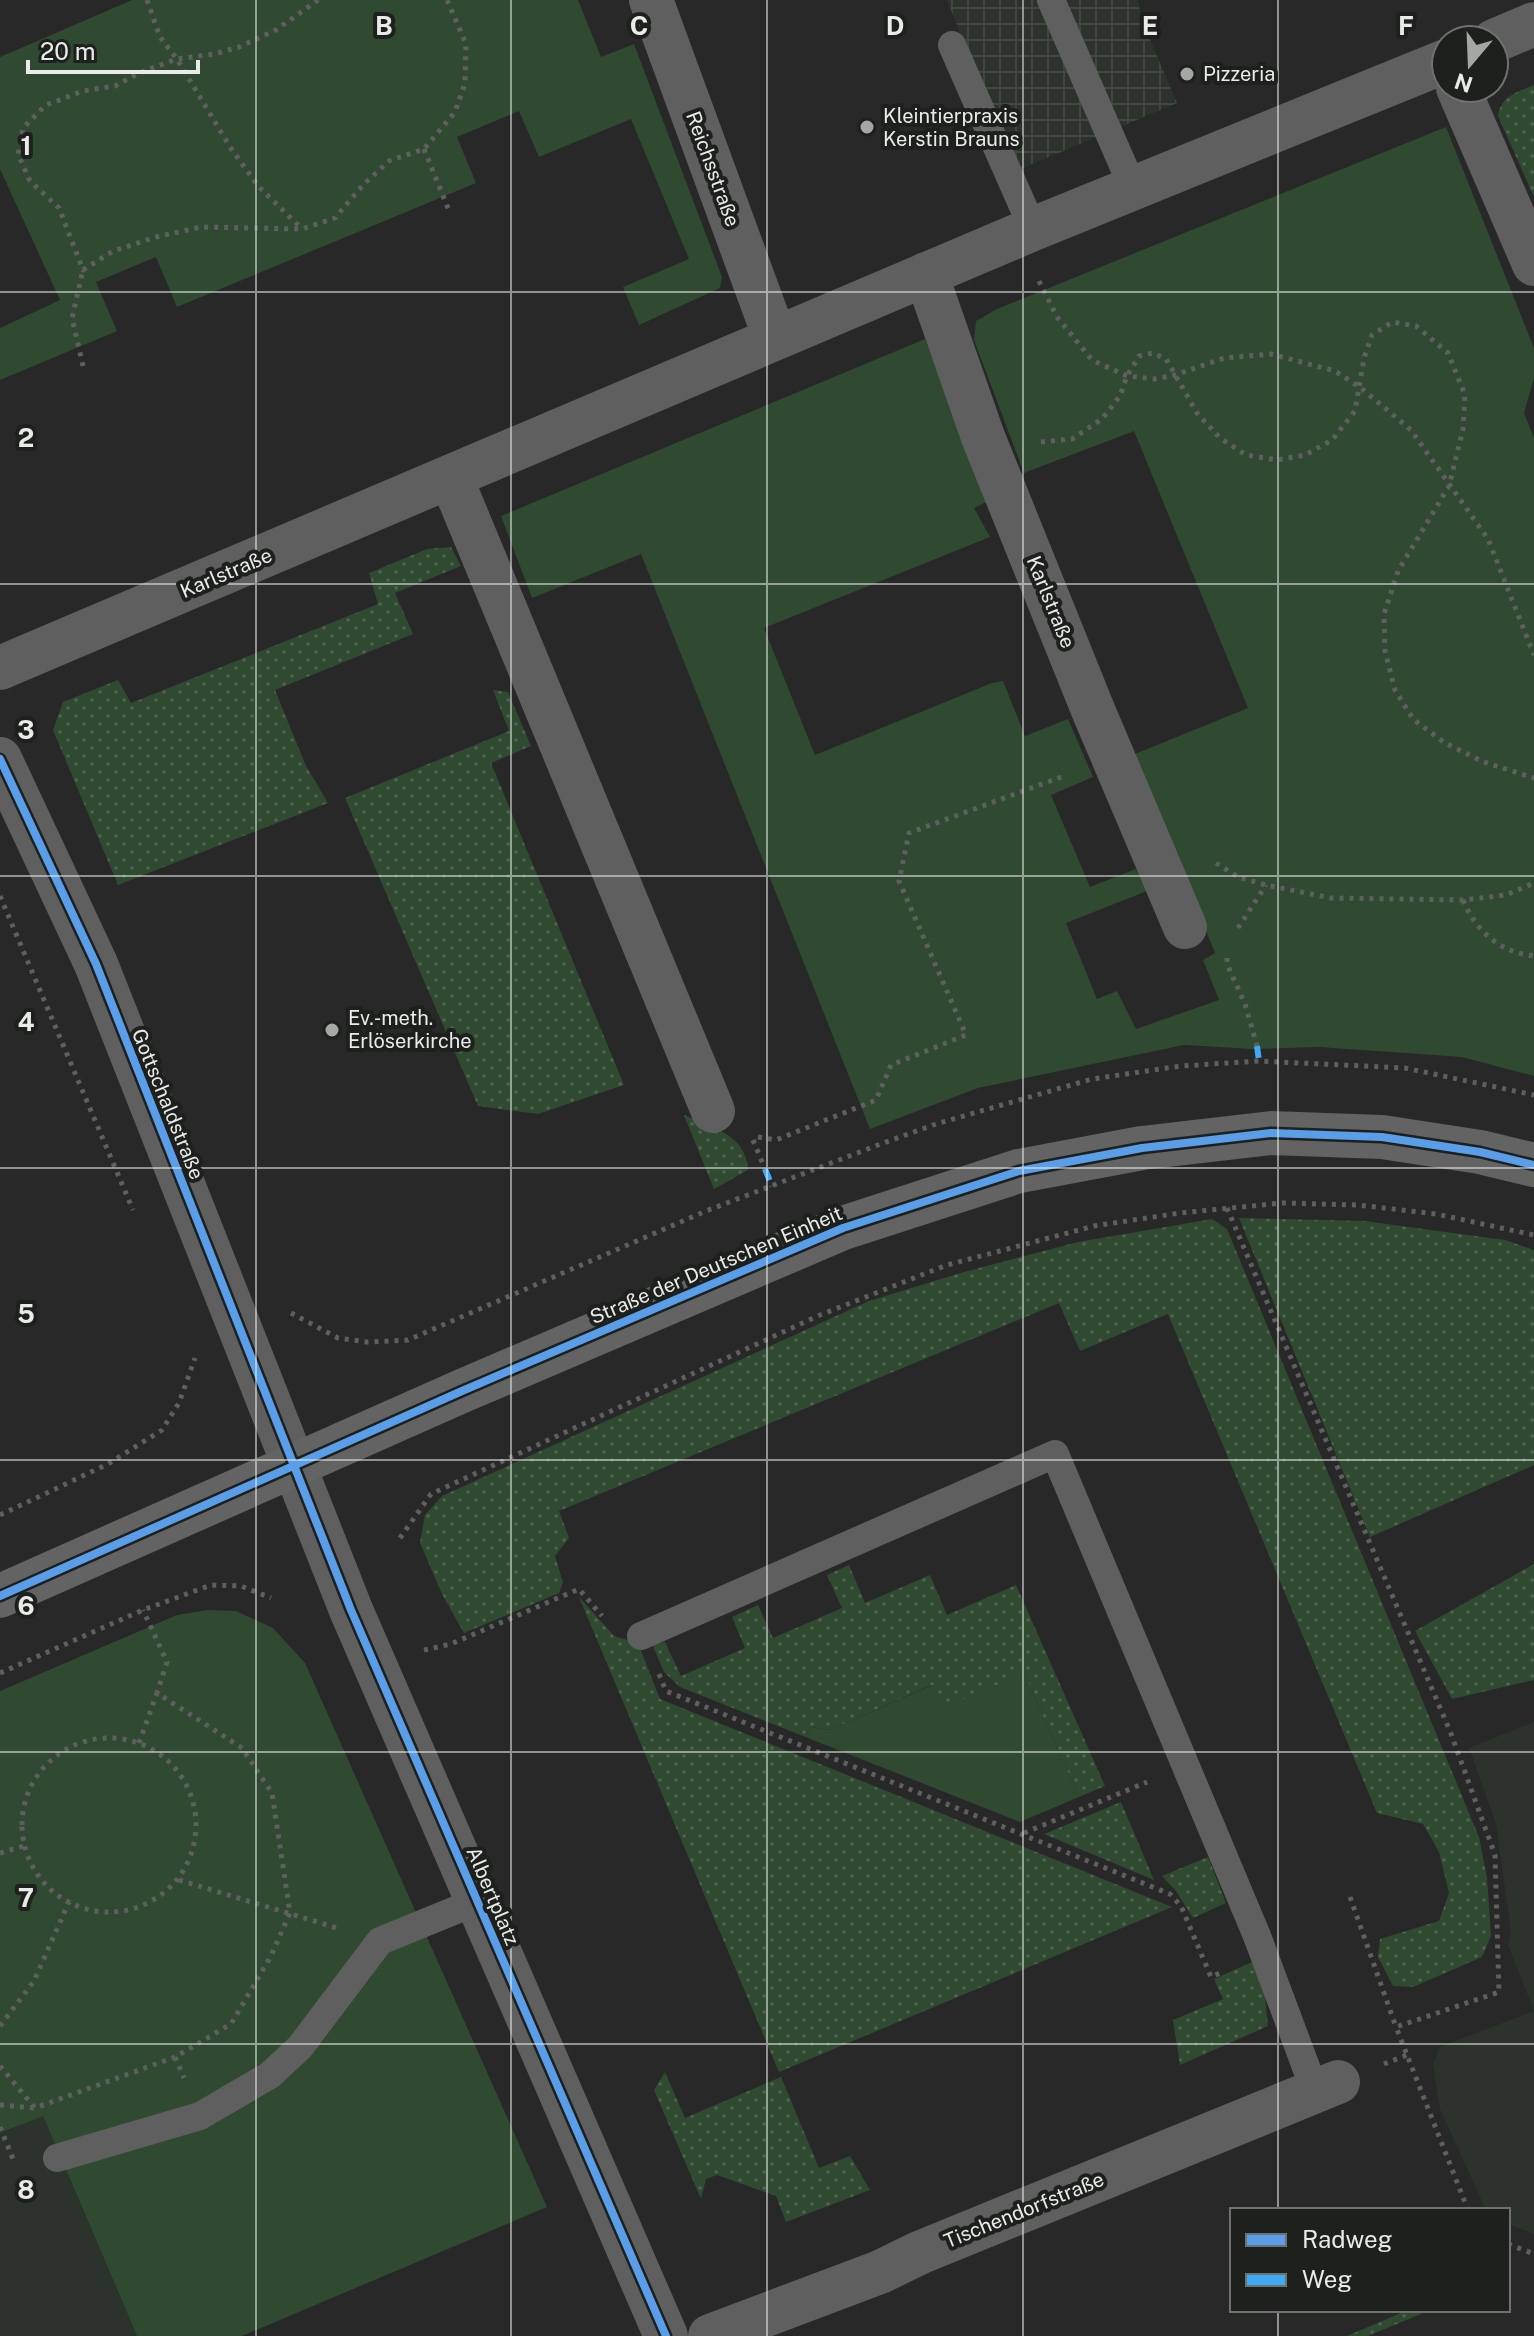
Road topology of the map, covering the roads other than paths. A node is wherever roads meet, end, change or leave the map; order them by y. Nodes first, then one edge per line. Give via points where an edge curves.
1 (651, 0) edge
2 (1051, 0) edge
3 (1534, 24) edge
4 (1510, 34) edge
5 (952, 45) dead end
6 (1430, 67) edge
7 (1465, 104) edge
8 (1133, 188) junction
9 (1033, 229) junction
10 (1534, 264) edge
11 (926, 274) junction
12 (775, 338) junction
13 (451, 478) junction
14 (0, 668) edge
15 (0, 759) edge
16 (1185, 927) dead end
17 (713, 1111) dead end
18 (1534, 1165) edge
19 (295, 1467) junction
20 (0, 1596) edge
21 (641, 1636) road end
22 (478, 1901) junction
23 (1327, 2087) joint
24 (57, 2158) dead end
25 (666, 2336) edge
26 (710, 2336) edge

1 - 12 street, Reichsstraße
2 - 8 lane
3 - 4 street
5 - 9 lane
6 - 8 street, Karlstraße
7 - 10 street
8 - 9 street, Karlstraße
9 - 11 street, Karlstraße
11 - 12 street, Karlstraße
11 - 16 street, Karlstraße via 983,437
12 - 13 street, Karlstraße
13 - 14 street, Karlstraße
13 - 17 street
15 - 19 street, Gottschaldstraße via 96,964
18 - 19 street, Straße der Deutschen Einheit via 1382,1137 1271,1133 1142,1148 1019,1171 843,1228
19 - 20 street, Straße der Deutschen Einheit
19 - 22 street, Albertplatz via 372,1660
21 - 23 lane via 1055,1454 1263,1952
22 - 24 lane via 380,1941 300,2047 270,2075 200,2116
22 - 25 street, Albertplatz
23 - 26 street, Tischendorfstraße via 880,2272

